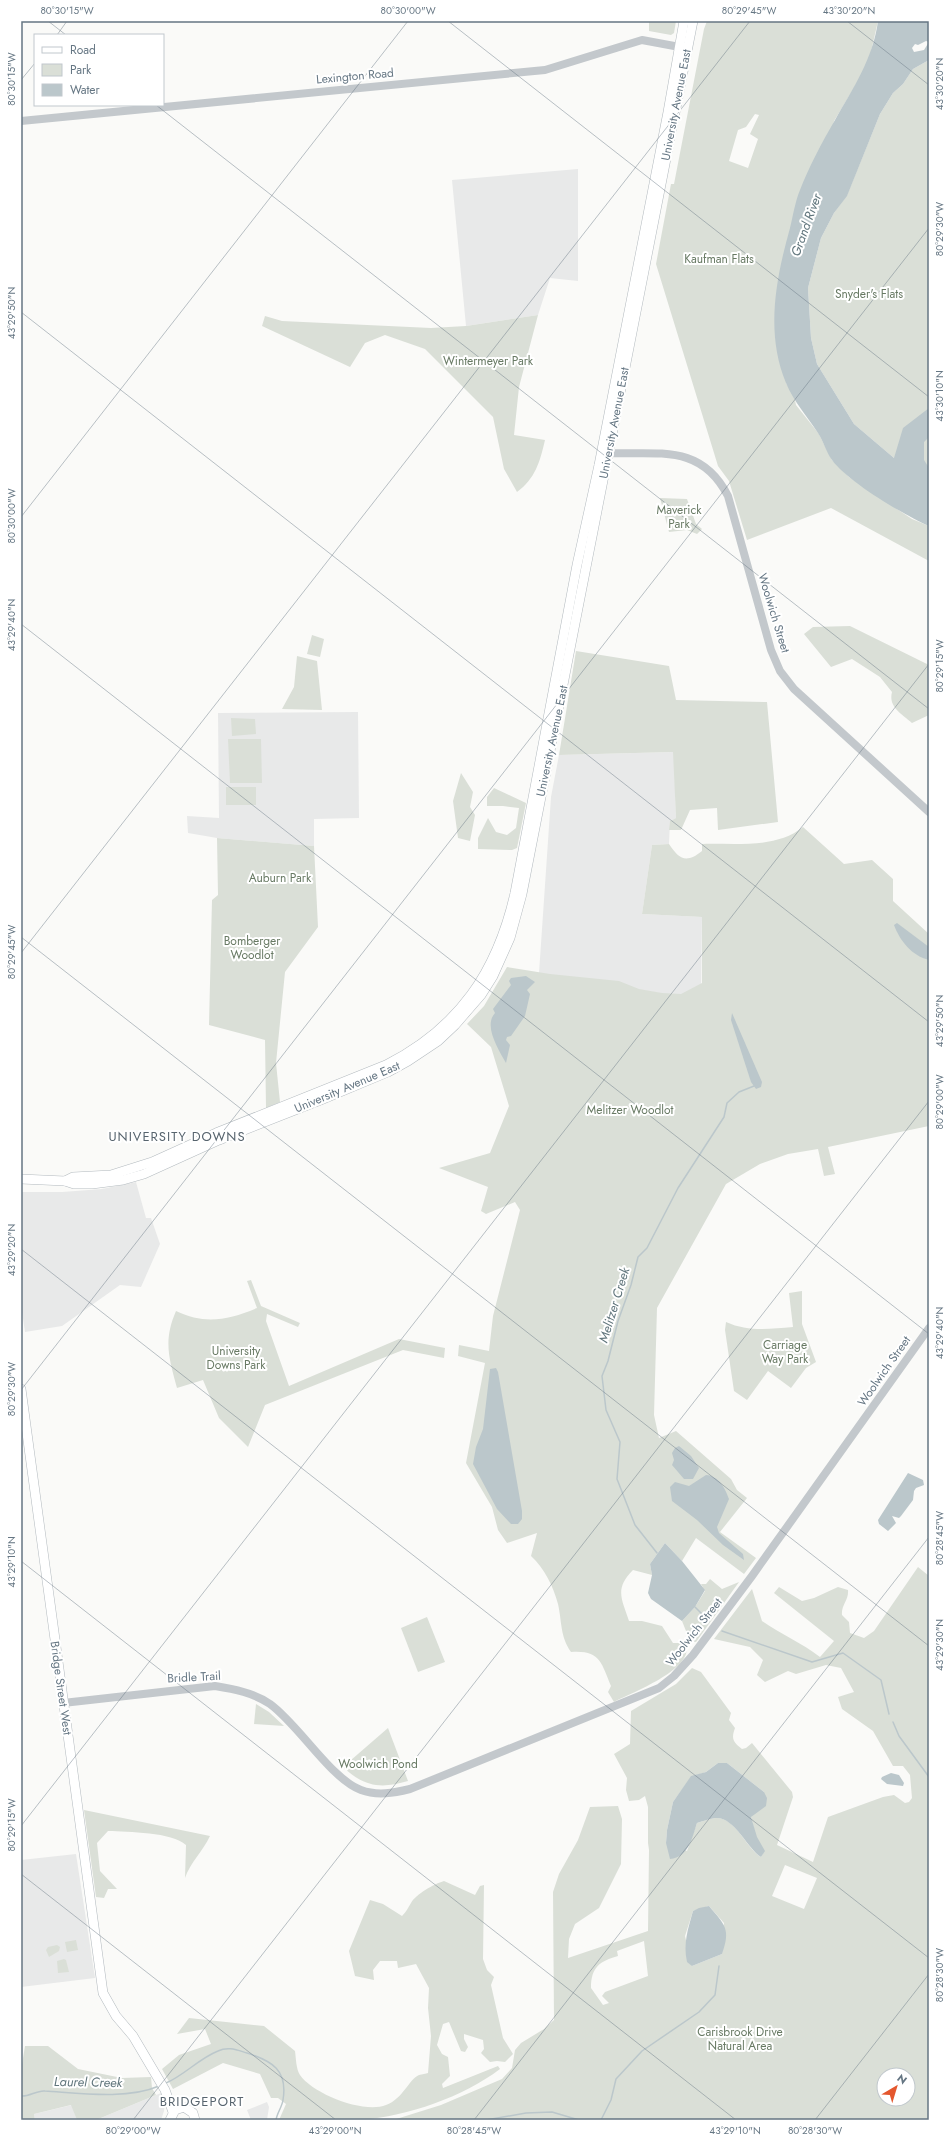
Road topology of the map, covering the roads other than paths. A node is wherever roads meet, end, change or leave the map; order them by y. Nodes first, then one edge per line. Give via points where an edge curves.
1 (684, 21) edge
2 (693, 21) edge
3 (683, 48) junction
4 (21, 120) edge
5 (608, 453) junction
6 (929, 812) edge
7 (21, 1179) edge
8 (65, 1180) junction
9 (929, 1328) edge
10 (21, 1389) edge
11 (63, 1704) junction
12 (361, 1790) joint
13 (165, 2090) junction
14 (184, 2107) junction
15 (171, 2118) edge
16 (195, 2120) edge

1 - 3 main road, University Avenue East
2 - 3 main road, University Avenue East
3 - 4 street, Lexington Road via 642,40 545,70
3 - 5 main road, University Avenue East
3 - 8 main road, University Avenue East via 577,565 515,893 507,928 488,971 467,1002 448,1021 423,1043 392,1062 216,1133 152,1162 111,1175 73,1177
5 - 6 street, Woolwich Street via 676,454 692,458 710,470 722,483 728,496 771,650 780,671 794,689
5 - 8 main road, University Avenue East via 516,917 508,945 481,995 438,1041 388,1072 219,1140 144,1174 92,1184 74,1184
7 - 8 main road, University Avenue East
9 - 12 street, Woolwich Street via 752,1576 693,1655 674,1676 659,1688 410,1789 389,1794
10 - 11 main road, Bridge Street West
11 - 12 street, Bridle Trail via 215,1686 234,1689 253,1695 284,1715 335,1772
11 - 13 main road, Bridge Street West via 104,1987
13 - 14 main road, Bridge Street West
13 - 15 main road, Bridge Street West
14 - 15 main road via 177,2108
14 - 16 main road, Bridge Street West via 193,2113

